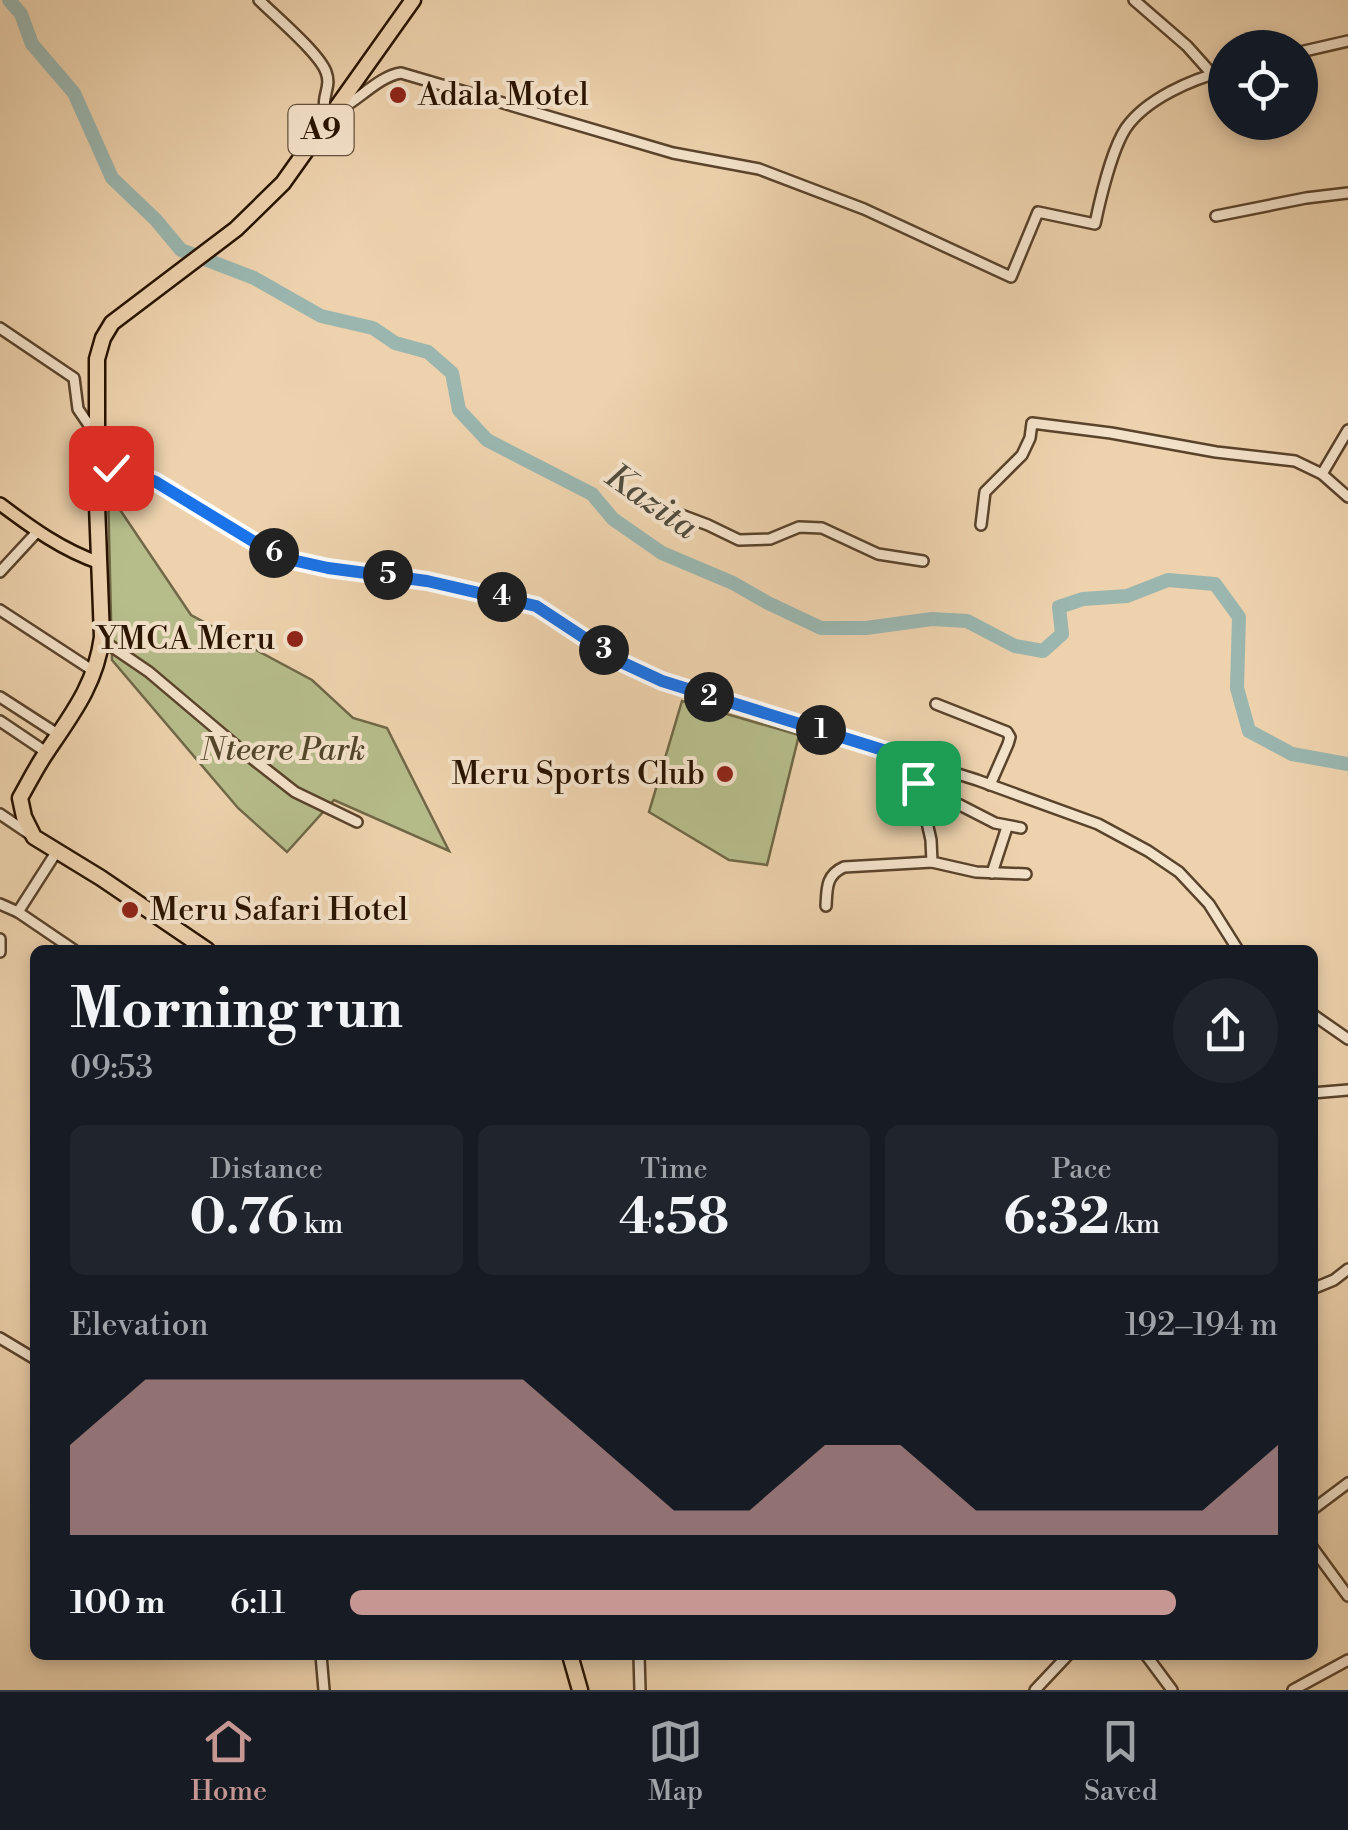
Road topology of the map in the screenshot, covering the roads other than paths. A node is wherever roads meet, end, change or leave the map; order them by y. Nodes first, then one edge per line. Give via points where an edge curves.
1 (259, 0) edge
2 (413, 0) edge
3 (1134, 0) edge
4 (1348, 41) edge
5 (1318, 48) edge
6 (1208, 69) edge
7 (1208, 76) edge
8 (332, 116) junction
9 (1348, 193) edge
10 (1216, 216) dead end
11 (0, 328) edge
12 (1348, 430) edge
13 (96, 436) junction
14 (98, 468) junction
15 (1322, 474) junction
16 (1348, 497) edge
17 (0, 504) edge
18 (676, 513) dead end
19 (981, 525) dead end
20 (37, 532) junction
21 (923, 561) dead end
22 (100, 564) junction
23 (0, 572) edge
24 (0, 610) edge
25 (102, 640) junction
26 (95, 672) junction
27 (0, 697) edge
28 (936, 704) dead end
29 (0, 721) edge
30 (58, 735) junction
31 (46, 752) junction
32 (899, 755) junction
33 (918, 783) junction
34 (990, 784) junction
35 (20, 798) junction
36 (3, 816) edge
37 (358, 822) dead end
38 (1007, 826) junction
39 (1021, 828) dead end
40 (34, 837) junction
41 (58, 851) junction
42 (932, 862) junction
43 (992, 873) junction
44 (1026, 874) dead end
45 (0, 904) edge
46 (826, 906) dead end
47 (18, 912) junction
48 (0, 938) edge
49 (67, 945) edge
50 (200, 945) edge
51 (1235, 945) edge
52 (0, 952) edge
53 (1318, 1018) edge
54 (1348, 1039) edge
55 (1348, 1090) edge
56 (1318, 1092) edge
57 (1348, 1270) edge
58 (1318, 1286) edge
59 (0, 1338) edge
60 (30, 1357) edge
61 (1348, 1483) edge
62 (1318, 1506) edge
63 (1318, 1555) edge
64 (1348, 1596) edge
65 (321, 1660) edge
66 (571, 1660) edge
67 (639, 1660) edge
68 (1048, 1660) edge
69 (1063, 1660) edge
70 (1150, 1660) edge
71 (1348, 1660) edge
72 (1051, 1671) junction
73 (324, 1690) edge
74 (580, 1690) edge
75 (640, 1690) edge
76 (1034, 1690) edge
77 (1172, 1690) edge
78 (1293, 1690) edge

1 - 8 street via 326,70 323,106
2 - 8 highway, A9
3 - 6 street
4 - 5 street
7 - 8 street via 1156,101 1124,131 1096,224 1038,212 1011,277 878,215 759,170 673,153 401,73
8 - 13 highway, A9 via 260,207 112,323 97,359
9 - 10 street
11 - 13 street via 74,378 78,408
12 - 15 street
13 - 14 highway, A9
14 - 22 highway, A9
14 - 32 street via 128,470 156,482 292,560 536,606 662,681
15 - 16 street
15 - 19 street via 1295,462 1032,423 1022,455 984,492
17 - 20 main road
18 - 21 street via 739,540 770,540 800,526 822,528 878,554
20 - 22 main road
20 - 23 street
22 - 25 highway, A9
24 - 26 street
25 - 26 highway, A9
25 - 37 street via 295,792
26 - 30 highway, A9
27 - 30 street
28 - 34 street via 1007,732
29 - 31 street
30 - 31 highway, A9
31 - 35 highway, A9
32 - 33 street
32 - 34 street
33 - 38 street
33 - 42 street
34 - 51 street via 1098,824 1148,851 1193,885
35 - 36 street
35 - 40 highway
36 - 40 street
38 - 39 street
38 - 43 street
40 - 41 highway
41 - 47 street
41 - 50 highway
42 - 43 street
42 - 46 street via 844,867 831,874
43 - 44 street
45 - 47 street
47 - 49 street
48 - 52 street
53 - 54 street
55 - 56 street
57 - 58 street
59 - 60 street
61 - 62 street
63 - 64 street
65 - 73 street
66 - 74 highway
67 - 75 street
68 - 72 street
69 - 72 street
70 - 77 street
71 - 78 street
72 - 76 street

